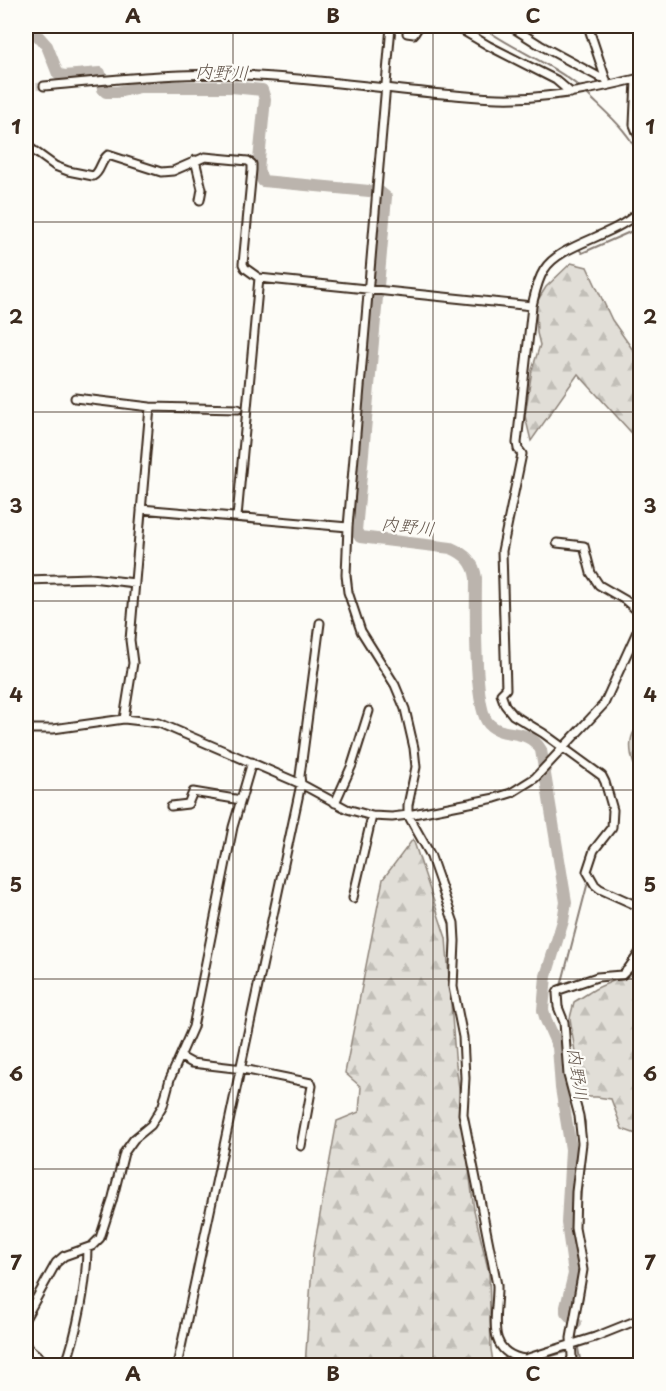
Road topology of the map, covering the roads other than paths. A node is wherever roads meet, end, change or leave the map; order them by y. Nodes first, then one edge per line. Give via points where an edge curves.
1 (391, 26) edge
2 (419, 26) edge
3 (456, 26) edge
4 (510, 26) edge
5 (588, 26) edge
6 (407, 33) dead end
7 (638, 78) edge
8 (607, 81) junction
9 (44, 86) tunnel mouth
10 (386, 89) junction
11 (571, 93) junction
12 (640, 140) edge
13 (26, 145) edge
14 (195, 160) junction
15 (200, 200) dead end
16 (640, 217) edge
17 (259, 278) junction
18 (368, 291) junction
19 (532, 306) junction
20 (75, 398) dead end
21 (150, 406) junction
22 (238, 409) dead end
23 (141, 510) junction
24 (237, 517) junction
25 (348, 527) junction
26 (557, 543) dead end
27 (26, 580) edge
28 (135, 583) junction
29 (640, 613) edge
30 (321, 623) dead end
31 (640, 625) edge
32 (369, 711) dead end
33 (124, 719) junction
34 (26, 729) edge
35 (564, 749) junction
36 (252, 762) junction
37 (301, 784) junction
38 (241, 800) junction
39 (335, 803) junction
40 (171, 806) dead end
41 (408, 815) junction
42 (372, 816) junction
43 (353, 898) dead end
44 (640, 908) edge
45 (640, 952) edge
46 (181, 1057) junction
47 (240, 1070) junction
48 (300, 1146) dead end
49 (87, 1248) junction
50 (26, 1317) edge
51 (640, 1319) edge
52 (571, 1345) junction
53 (26, 1346) edge
54 (50, 1365) edge
55 (65, 1365) edge
56 (177, 1365) edge
57 (569, 1365) edge

1 - 10 street
2 - 6 street via 414,34
3 - 11 street via 556,80
4 - 8 street
5 - 8 street
7 - 8 street
7 - 12 street via 634,125
8 - 11 street
9 - 10 street via 193,74 315,80
10 - 11 street via 505,98
10 - 18 street
13 - 14 street via 55,166 93,176 108,155 161,172
14 - 15 street via 202,189
14 - 17 street via 219,158 252,164 243,264
16 - 19 street via 635,214 618,228 551,262 542,274
17 - 18 street
17 - 24 street
18 - 19 street
18 - 25 street
19 - 35 street via 517,447 522,454 502,551 507,689 501,694 513,715
20 - 21 street
21 - 22 street
21 - 23 street
23 - 24 street
23 - 28 street
24 - 25 street
25 - 41 street via 348,592 361,631 400,694 414,748 416,766
26 - 29 street via 584,546 591,573 599,585
27 - 28 street via 91,578
28 - 33 street via 130,640 134,663
30 - 37 street
31 - 35 street via 604,704
32 - 39 street
33 - 34 street
33 - 36 street via 159,723
35 - 41 street via 535,778 511,793
35 - 44 street via 602,776 613,810 612,827 594,850 588,874 605,892
36 - 37 street
36 - 38 street
37 - 39 street
37 - 47 street
38 - 40 street via 193,792 188,804
38 - 46 street via 195,1019
39 - 42 street
41 - 42 street
41 - 52 street via 430,854 454,923 453,987 464,1037 464,1114 497,1285 494,1312 499,1344 521,1358
42 - 43 street
45 - 52 street via 622,975 591,979 556,993 581,1130 574,1228 583,1270
46 - 47 street via 192,1064
46 - 49 street via 159,1114 124,1153 103,1233
47 - 48 street via 311,1083
47 - 56 street
49 - 50 street via 56,1263
49 - 55 street via 82,1300
51 - 52 street
52 - 57 street
53 - 54 street

